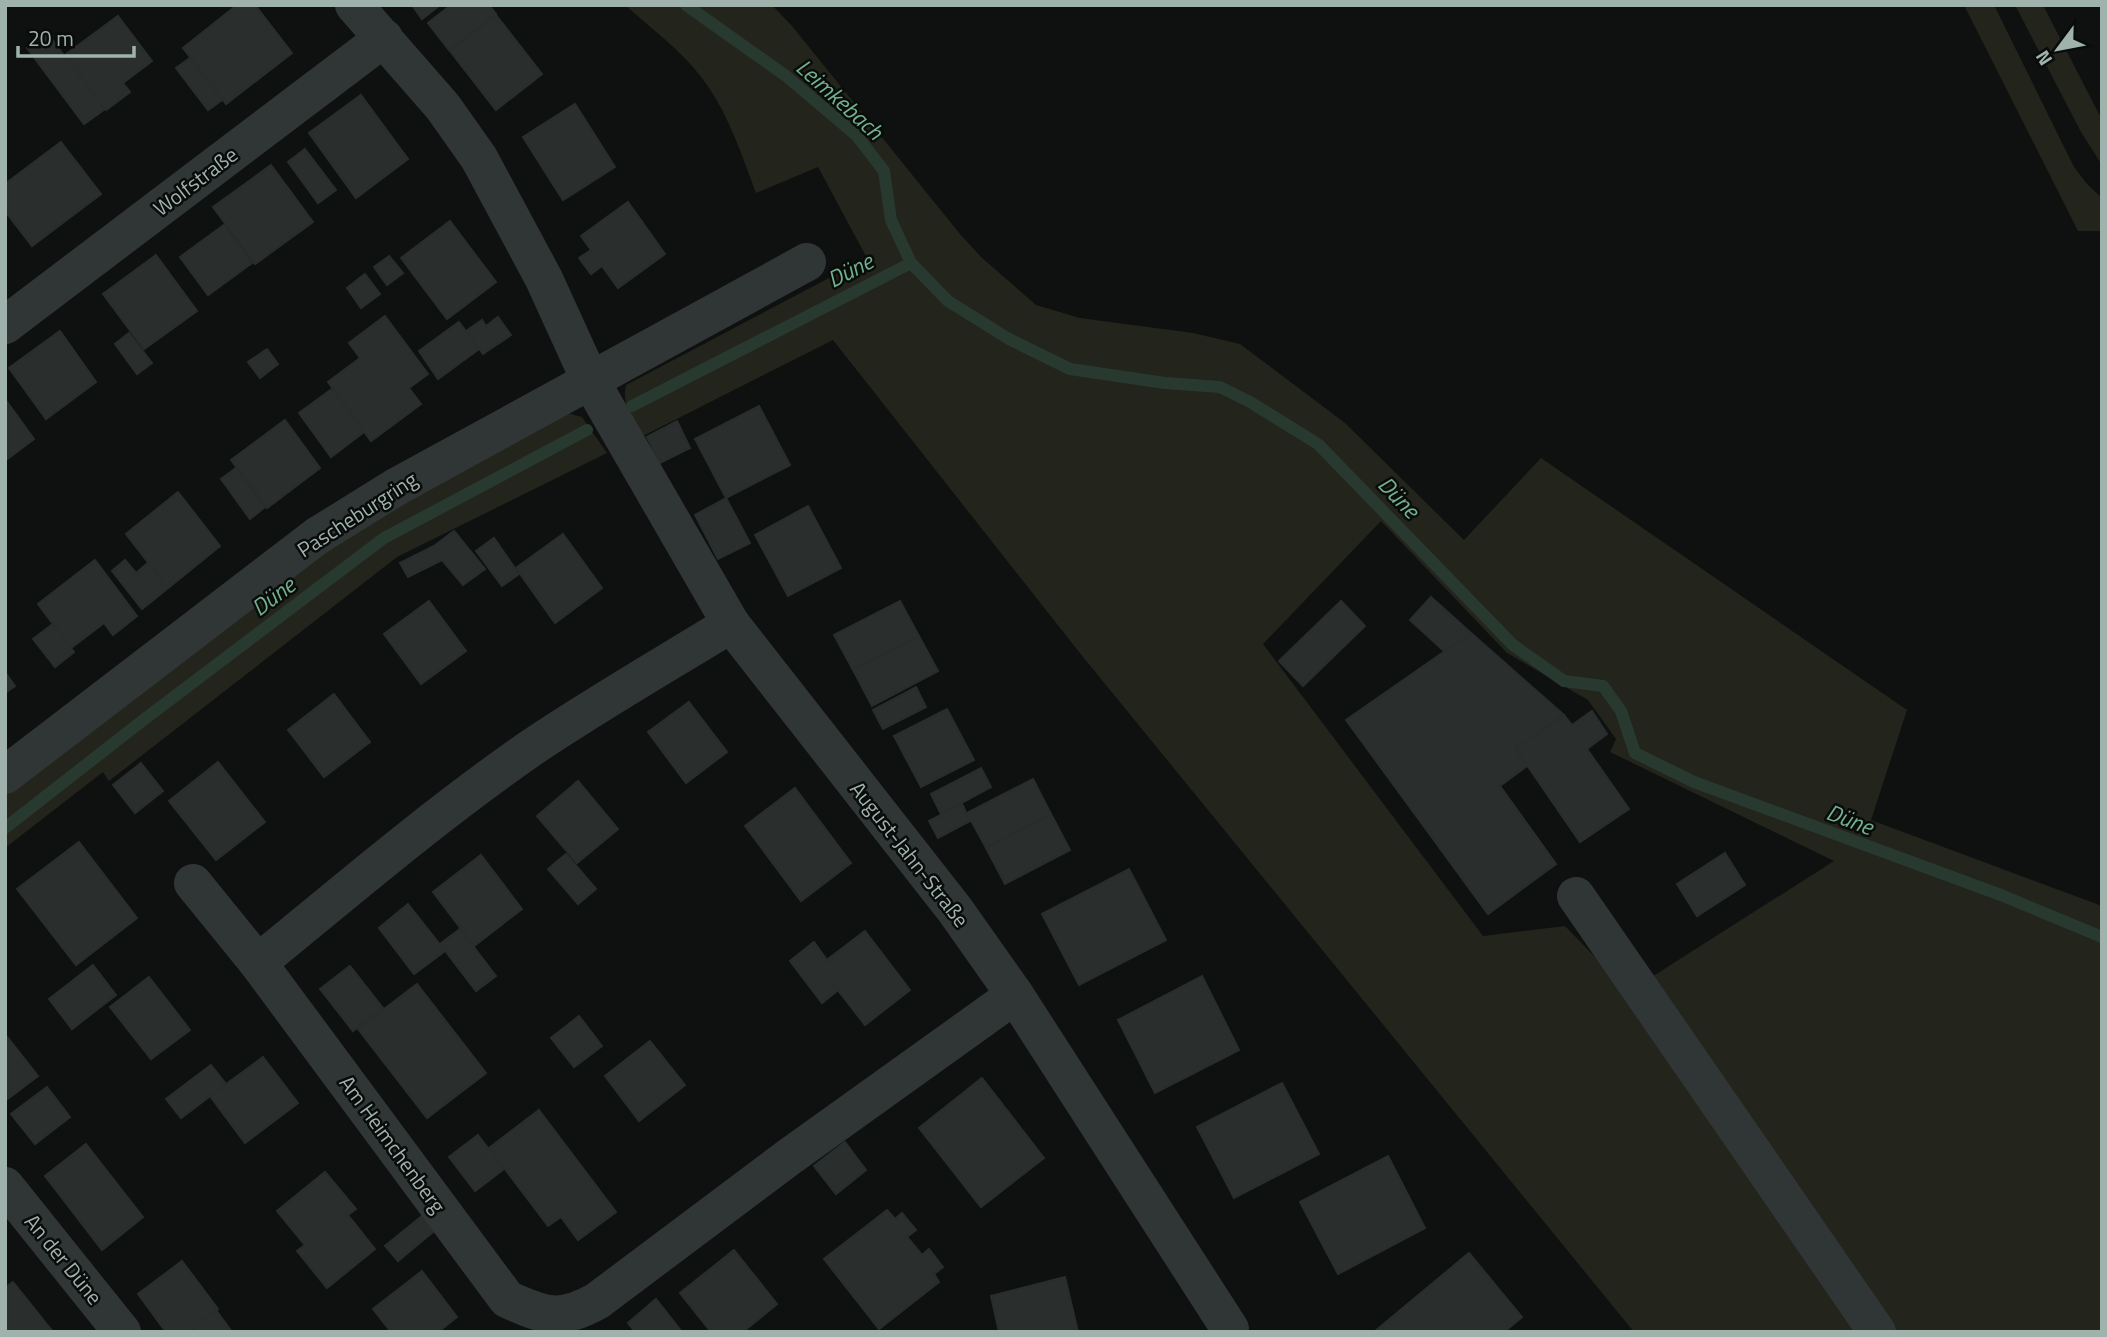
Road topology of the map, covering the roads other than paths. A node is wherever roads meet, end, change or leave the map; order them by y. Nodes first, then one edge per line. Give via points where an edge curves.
1 (354, 5) edge
2 (384, 38) junction
3 (807, 262) dead end
4 (5, 325) edge
5 (590, 380) junction
6 (731, 624) junction
7 (5, 775) edge
8 (193, 883) dead end
9 (1576, 896) dead end
10 (258, 963) junction
11 (1015, 995) junction
12 (5, 1186) edge
13 (1230, 1329) dead end
14 (122, 1332) edge
15 (1877, 1332) edge

1 - 2 street
2 - 4 street, Wolfstraße
2 - 5 street via 443,107 484,166 544,279
3 - 5 street, Pascheburgring
5 - 6 street, August-Jahn-Straße
5 - 7 street, Pascheburgring via 396,486 317,536
6 - 10 street via 584,713 493,776
6 - 11 street, August-Jahn-Straße via 955,910
8 - 10 street, Am Heimchenberg
9 - 15 street
10 - 11 street, Am Heimchenberg via 507,1299 553,1316 597,1301
11 - 13 street, August-Jahn-Straße
12 - 14 street, An der Düne

